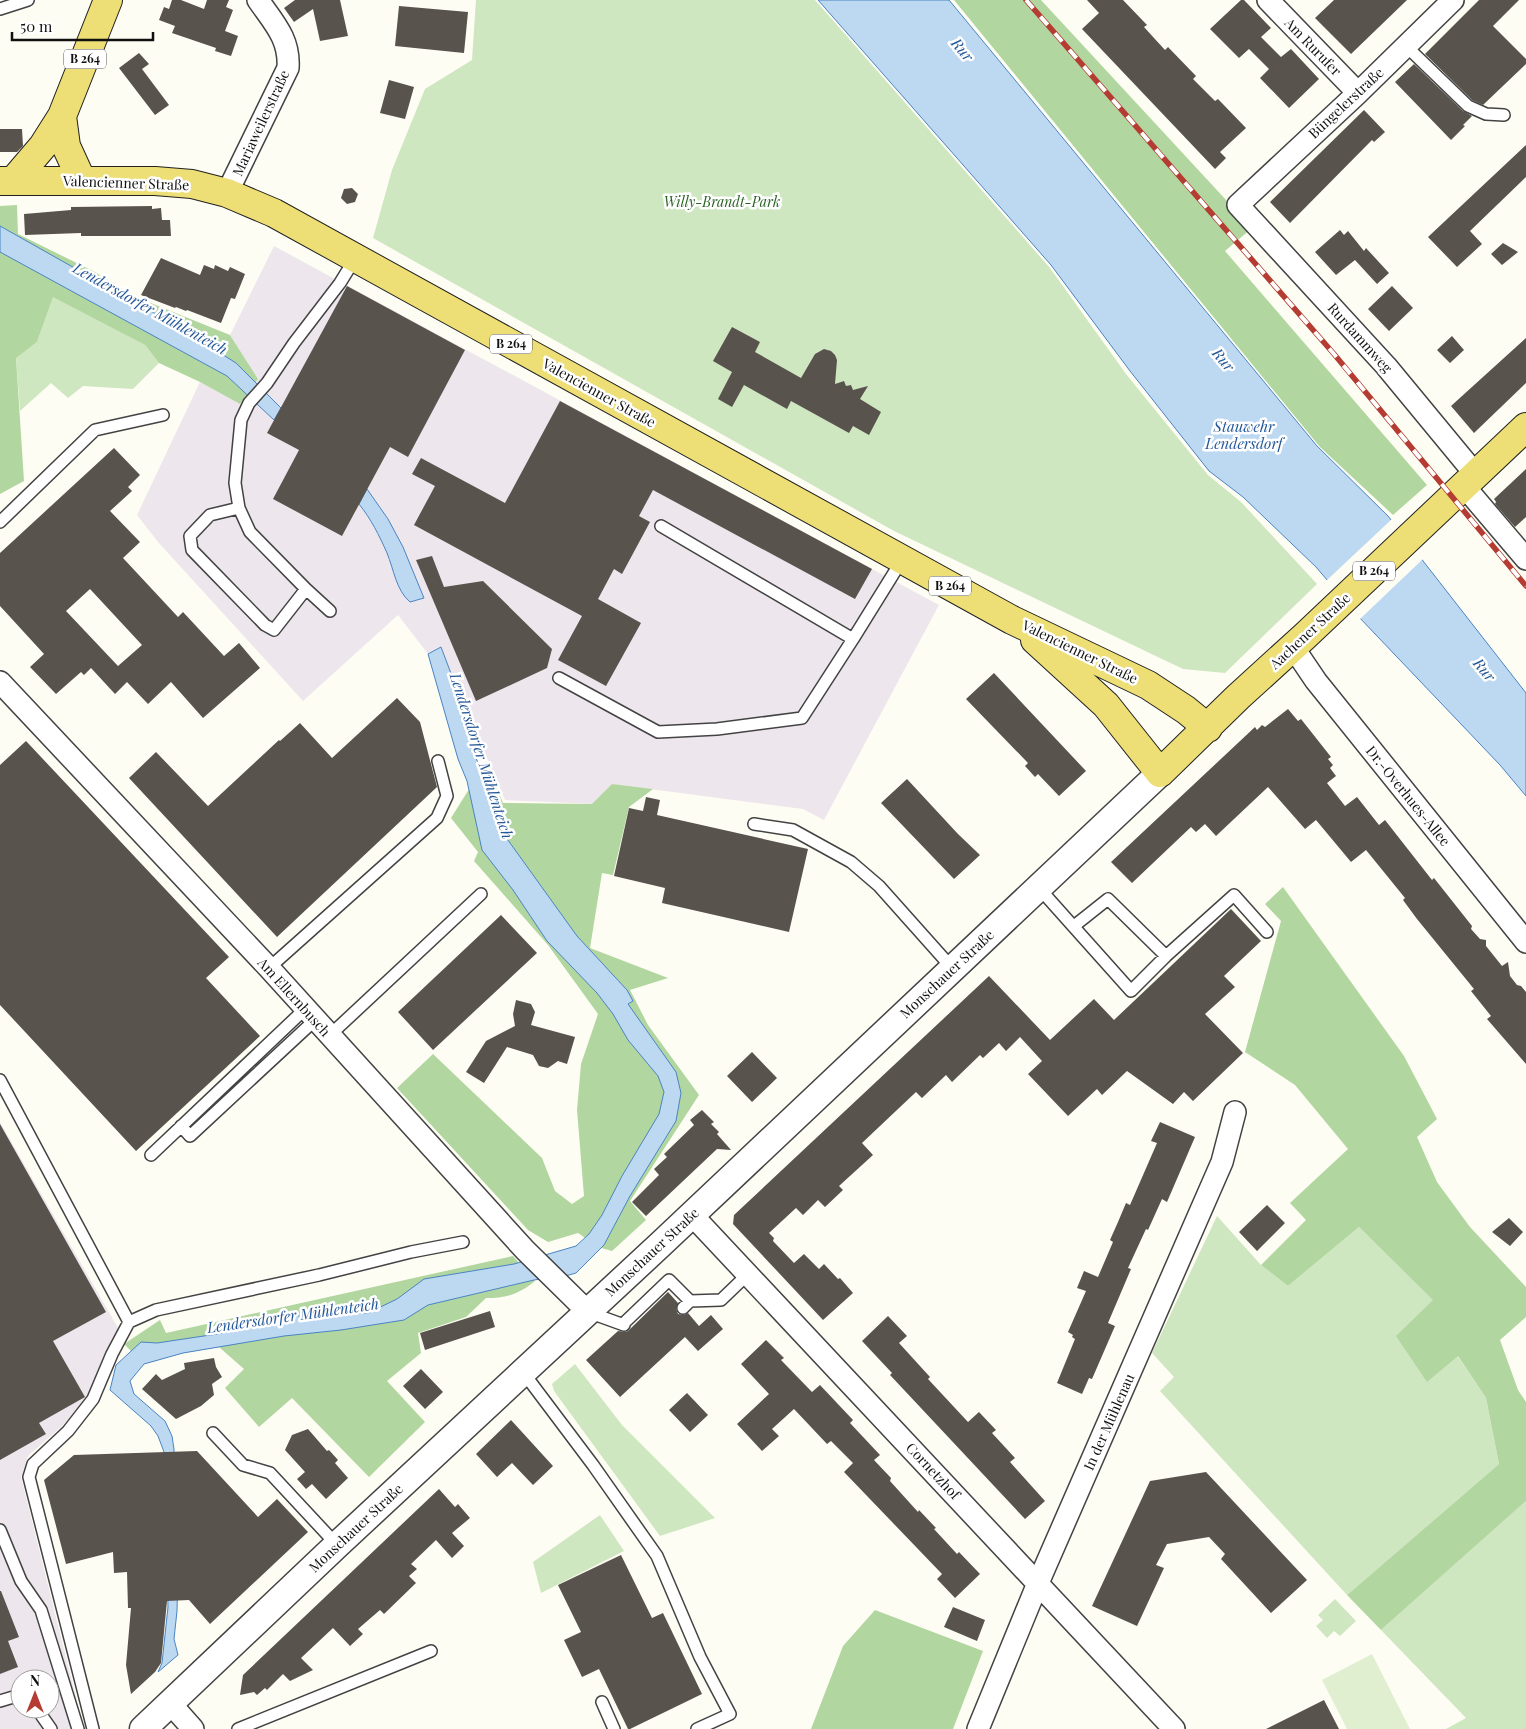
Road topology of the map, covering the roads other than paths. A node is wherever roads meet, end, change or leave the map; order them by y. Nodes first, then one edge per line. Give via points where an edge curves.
1 (28, 0) edge
2 (108, 0) edge
3 (258, 0) edge
4 (1268, 0) edge
5 (1453, 0) edge
6 (0, 9) edge
7 (1406, 46) junction
8 (1358, 93) junction
9 (1504, 114) dead end
10 (62, 116) junction
11 (7, 180) edge
12 (82, 181) junction
13 (227, 193) junction
14 (1238, 205) joint
15 (356, 257) junction
16 (163, 414) dead end
17 (1526, 428) edge
18 (1470, 480) junction
19 (239, 508) junction
20 (0, 522) edge
21 (661, 526) dead end
22 (1526, 559) edge
23 (902, 560) junction
24 (306, 590) junction
25 (330, 611) dead end
26 (1012, 620) junction
27 (853, 639) junction
28 (1299, 641) junction
29 (559, 678) dead end
30 (0, 682) edge
31 (1148, 685) junction
32 (1106, 705) junction
33 (1208, 728) junction
34 (438, 761) dead end
35 (1160, 773) junction
36 (754, 824) dead end
37 (1039, 888) junction
38 (481, 894) dead end
39 (1074, 926) junction
40 (1267, 932) dead end
41 (1526, 942) edge
42 (1166, 956) junction
43 (269, 968) junction
44 (953, 969) junction
45 (310, 1015) junction
46 (329, 1036) junction
47 (0, 1080) edge
48 (1234, 1112) dead end
49 (150, 1155) dead end
50 (692, 1214) junction
51 (463, 1242) dead end
52 (747, 1275) junction
53 (588, 1312) junction
54 (129, 1322) junction
55 (524, 1372) junction
56 (213, 1433) dead end
57 (0, 1530) edge
58 (337, 1545) junction
59 (1038, 1583) junction
60 (431, 1651) dead end
61 (602, 1702) dead end
62 (170, 1703) junction
63 (78, 1729) edge
64 (93, 1729) edge
65 (142, 1729) edge
66 (193, 1729) edge
67 (238, 1729) edge
68 (614, 1729) edge
69 (696, 1729) edge
70 (978, 1729) edge
71 (1174, 1729) edge

1 - 6 lane
2 - 10 main road, B 264
3 - 13 street, Mariaweilerstraße via 280,30 287,46 288,68
4 - 8 street, Am Rurufer
5 - 7 street, Büngelerstraße
7 - 8 street, Büngelerstraße
7 - 9 lane via 1468,106 1486,114
8 - 14 street, Büngelerstraße
10 - 11 main road via 43,146
10 - 12 main road, B 264 via 66,146
11 - 12 main road, Valencienner Straße / B 264
12 - 13 main road, Valencienner Straße / B 264 via 192,184
13 - 15 main road, Valencienner Straße / B 264 via 274,213
14 - 18 street, Rurdammweg via 1386,366
15 - 19 lane via 240,420 235,484
15 - 23 main road, Valencienner Straße / B 264
16 - 20 lane via 95,430
17 - 18 main road, Aachener Straße / B 264
18 - 22 street, Rurdammweg
18 - 28 main road, Aachener Straße / B 264
19 - 24 lane via 250,532
19 - 24 lane via 210,515 190,536 192,550 265,626 274,630
21 - 27 lane
23 - 26 main road, Valencienner Straße / B 264
23 - 27 lane
24 - 25 lane
26 - 31 main road, Valencienner Straße / B 264
26 - 32 main road, Valencienner Straße / B 264
27 - 29 lane via 802,718 717,729 658,732
28 - 33 main road, Aachener Straße / B 264
28 - 41 street, Dr.-Overhues-Allee via 1316,681
30 - 43 street, Am Ellernbusch
31 - 32 main road, Valencienner Straße via 1124,686
31 - 33 main road, Valencienner Straße / B 264
32 - 35 main road, Valencienner Straße / B 264
33 - 35 main road, Aachener Straße / B 264
34 - 43 lane via 447,796 437,818
35 - 37 street, Monschauer Straße
36 - 44 lane via 793,830 851,862 880,886
37 - 39 lane
37 - 44 street, Monschauer Straße
38 - 46 lane
39 - 42 lane via 1108,899
39 - 42 lane via 1131,991
40 - 42 lane via 1234,895
43 - 45 street, Am Ellernbusch
44 - 50 street, Monschauer Straße
45 - 46 street, Am Ellernbusch
45 - 49 lane via 190,1136 181,1126
46 - 53 street, Am Ellernbusch via 525,1250
47 - 54 lane
48 - 59 street, In der Mühlenau via 1222,1162
50 - 52 street, Cornetzhof
50 - 53 street, Monschauer Straße
51 - 54 lane via 156,1310
52 - 53 lane via 721,1300 686,1304 669,1280 624,1324
52 - 59 street, Cornetzhof
53 - 55 street, Monschauer Straße
54 - 64 lane via 93,1399 68,1431 32,1464 29,1477
55 - 58 street, Monschauer Straße
55 - 69 lane via 657,1556 700,1656 730,1714
56 - 58 lane via 243,1465 270,1473
57 - 63 lane via 21,1581 42,1610
58 - 62 street, Monschauer Straße
59 - 70 street, In der Mühlenau
59 - 71 street, Cornetzhof
60 - 67 lane
61 - 68 lane
62 - 65 street, Monschauer Straße
62 - 66 street

